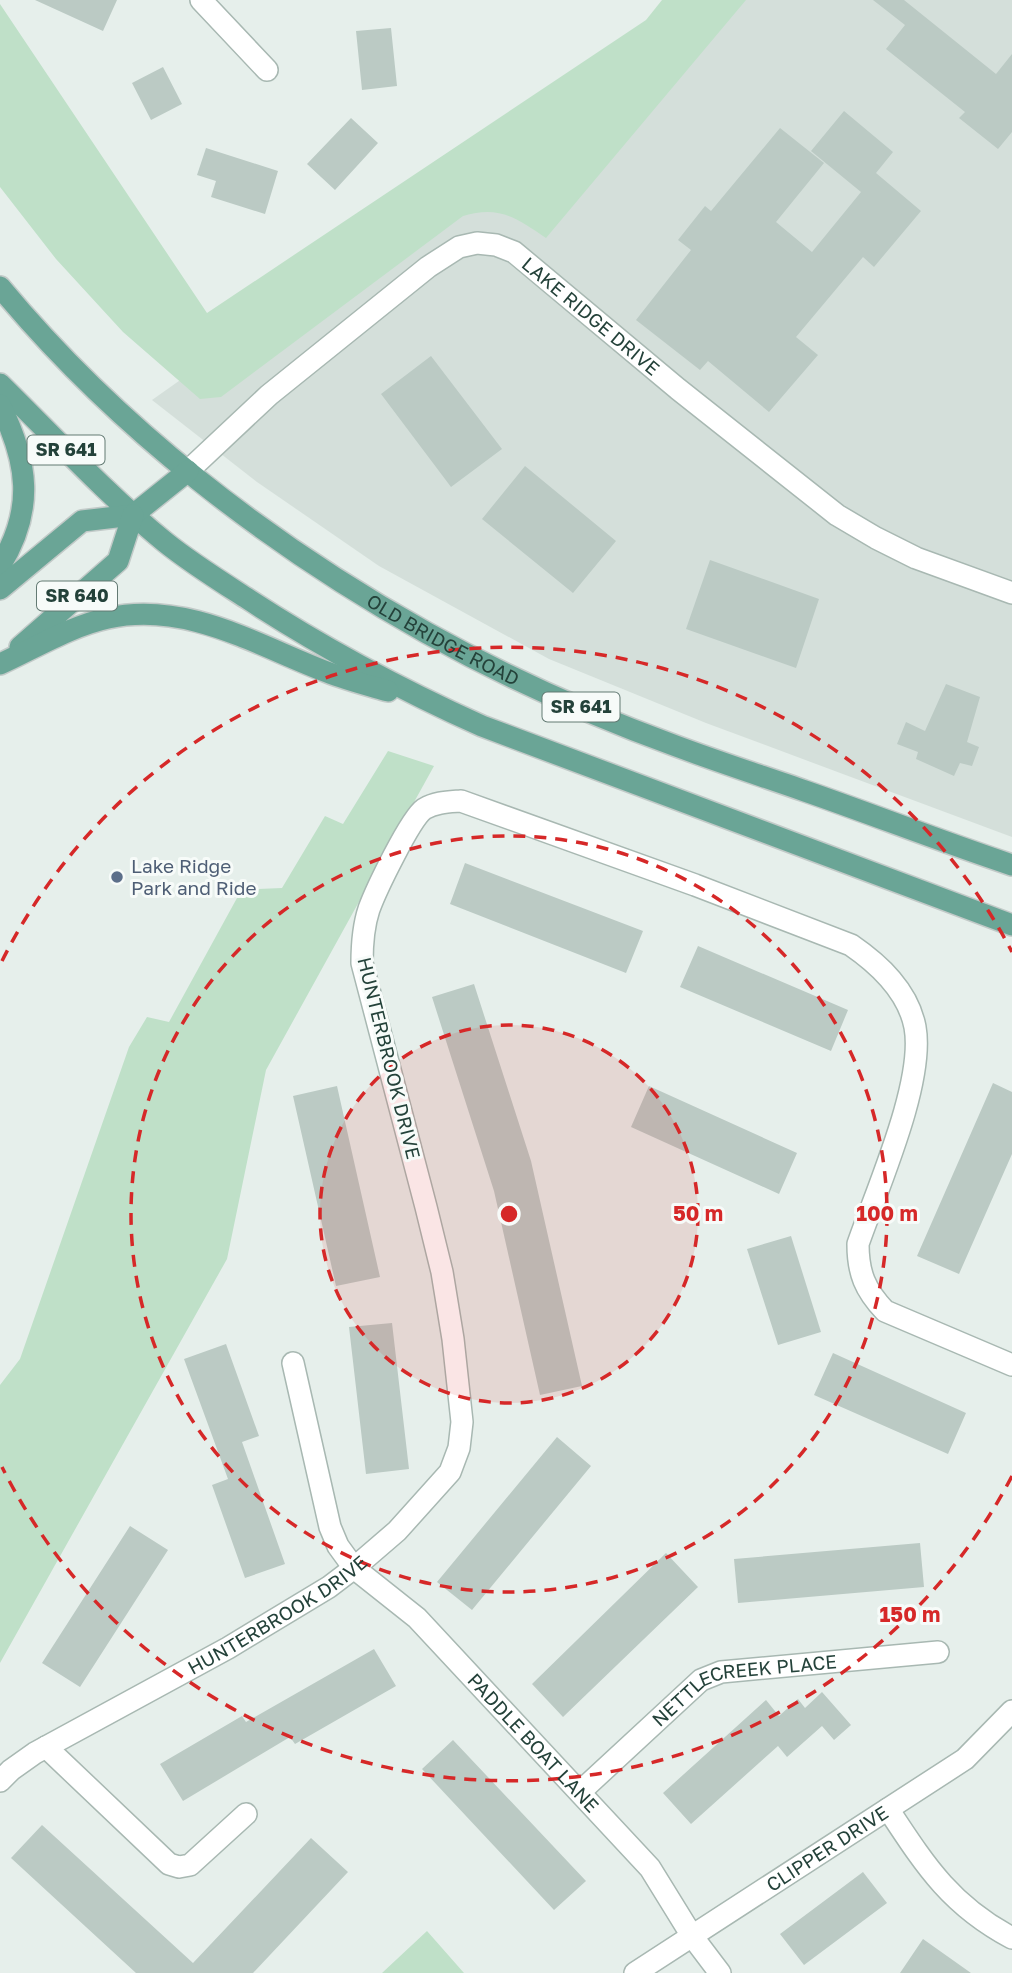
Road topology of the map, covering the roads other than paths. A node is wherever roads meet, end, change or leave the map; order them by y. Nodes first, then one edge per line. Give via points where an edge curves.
1 (201, 0) edge
2 (267, 70) dead end
3 (0, 287) edge
4 (0, 384) edge
5 (0, 405) edge
6 (188, 471) junction
7 (134, 515) junction
8 (0, 566) edge
9 (0, 590) edge
10 (1012, 593) edge
11 (0, 664) edge
12 (427, 701) junction
13 (1012, 865) edge
14 (1012, 925) edge
15 (293, 1363) dead end
16 (1012, 1365) edge
17 (355, 1568) junction
18 (938, 1651) dead end
19 (1012, 1711) edge
20 (46, 1747) junction
21 (0, 1781) edge
22 (581, 1791) junction
23 (888, 1809) junction
24 (246, 1814) dead end
25 (692, 1936) junction
26 (1012, 1938) edge
27 (635, 1973) edge
28 (720, 1973) edge

1 - 2 street
3 - 6 main road, OLD BRIDGE ROAD / SR 641 via 68,361
4 - 7 main road, SR 641
5 - 8 main road via 24,476 20,524
6 - 7 main road
6 - 10 street, LAKE RIDGE DRIVE via 269,395 428,267 459,247 496,245 514,252 837,515 916,558
6 - 13 main road, OLD BRIDGE ROAD / SR 641 via 346,585 429,634 526,682 676,746
7 - 9 main road, SR 640 via 82,521
7 - 11 main road, SR 640 via 118,561
7 - 12 main road, SR 641 via 208,573 290,626
11 - 12 main road via 105,618 167,615 225,629 339,677
12 - 14 main road, SR 641 via 482,726
15 - 17 street, PADDLE BOAT LANE via 330,1527
16 - 17 street, HUNTERBROOK DRIVE via 885,1311 861,1279 859,1244 908,1100 915,1065 913,1019 889,976 850,945 461,801 440,802 411,822 369,909 362,963 442,1272 462,1422 450,1472 397,1531
17 - 20 street, HUNTERBROOK DRIVE via 228,1648
17 - 22 street, PADDLE BOAT LANE via 417,1618
18 - 22 street, NETTLECREEK PLACE via 721,1672 701,1680
19 - 23 street, CLIPPER DRIVE via 965,1759
20 - 21 street, HUNTERBROOK DRIVE
20 - 24 street via 169,1864 190,1865
22 - 25 street, PADDLE BOAT LANE via 650,1868
23 - 25 street, CLIPPER DRIVE
23 - 26 street via 951,1894
25 - 27 street, CLIPPER DRIVE
25 - 28 street, PADDLE BOAT LANE

